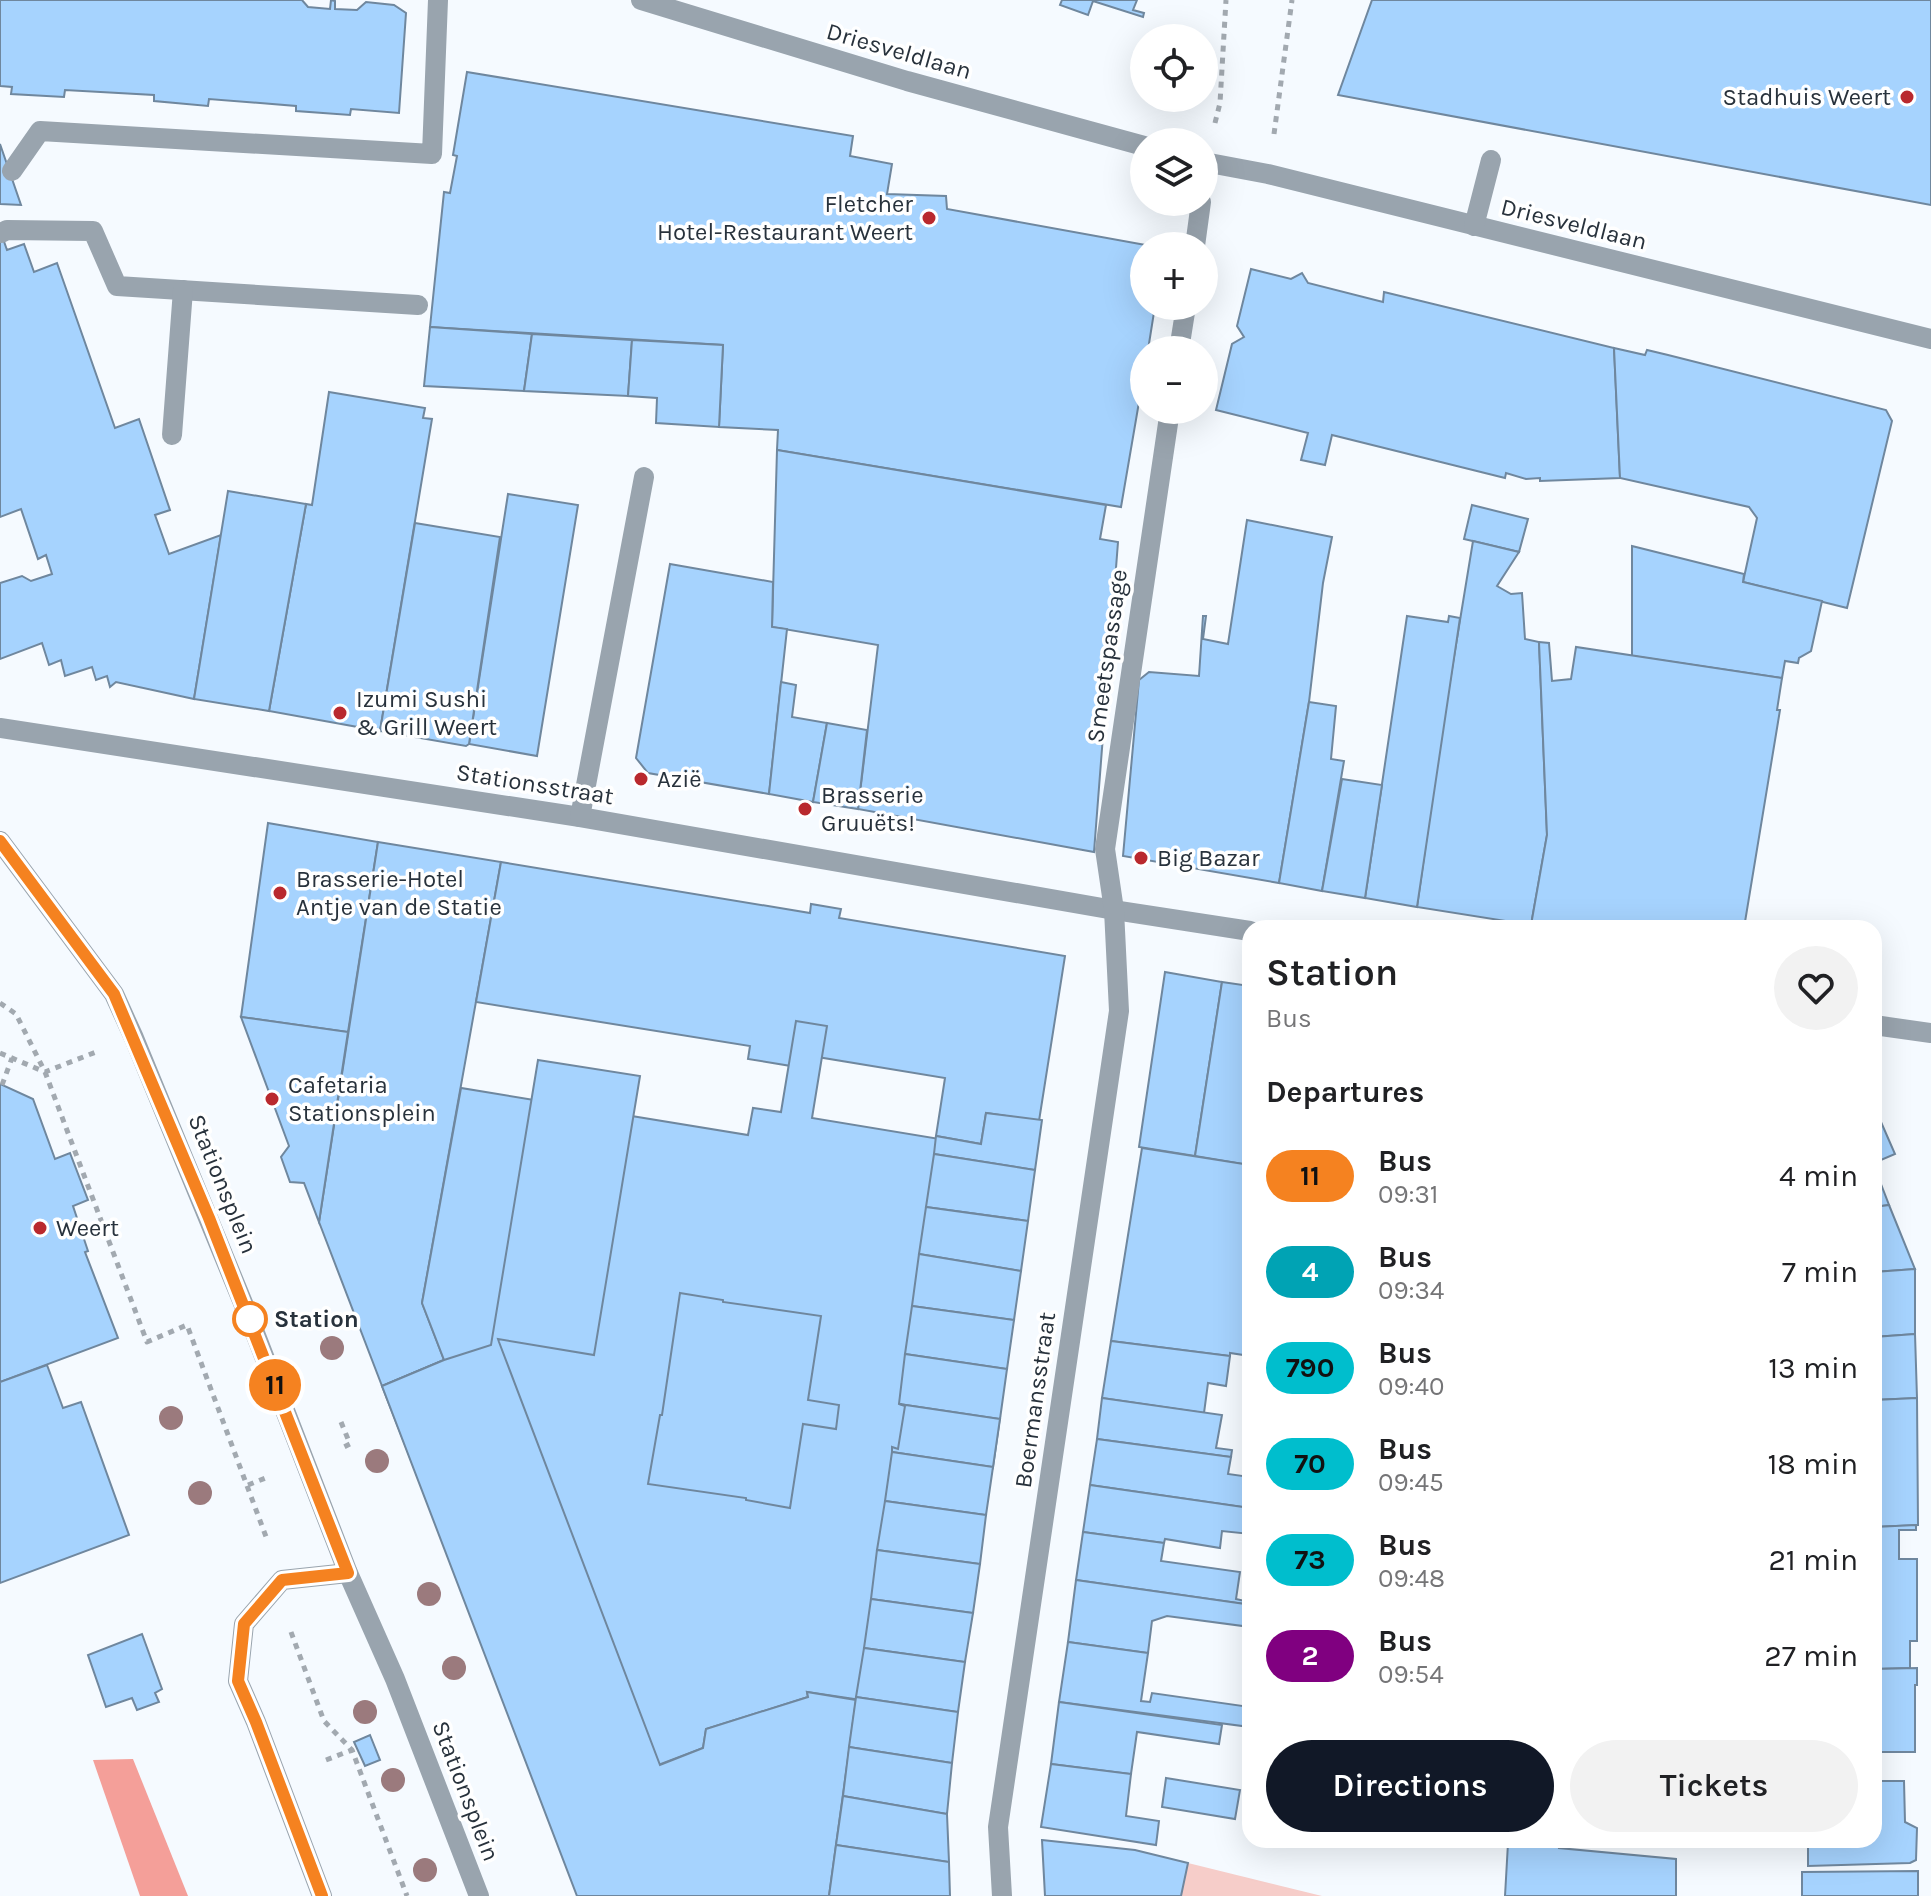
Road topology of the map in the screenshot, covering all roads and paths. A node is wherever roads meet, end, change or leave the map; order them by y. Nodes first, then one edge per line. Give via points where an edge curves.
1 (438, 0) edge
2 (641, 0) edge
3 (1226, 0) edge
4 (1292, 0) edge
5 (1214, 128) edge
6 (1130, 142) edge
7 (1491, 160) dead end
8 (1218, 170) edge
9 (12, 171) dead end
10 (1268, 174) junction
11 (1474, 226) junction
12 (1, 233) edge
13 (183, 290) junction
14 (418, 305) dead end
15 (1931, 339) edge
16 (1168, 424) edge
17 (172, 435) dead end
18 (644, 477) dead end
19 (0, 728) edge
20 (580, 817) junction
21 (0, 841) edge
22 (1114, 910) junction
23 (1242, 930) edge
24 (0, 1003) edge
25 (1882, 1026) edge
26 (1931, 1033) edge
27 (134, 1038) junction
28 (0, 1053) edge
29 (12, 1058) junction
30 (45, 1072) junction
31 (2, 1085) edge
32 (147, 1342) dead end
33 (348, 1573) junction
34 (352, 1750) dead end
35 (326, 1760) dead end
36 (322, 1896) edge
37 (479, 1896) edge
38 (1002, 1896) edge

1 - 9 street via 432,154 40,131
2 - 6 street, Driesveldlaan
3 - 5 path
4 - 10 path
7 - 11 street
8 - 10 street, Driesveldlaan
10 - 11 street, Driesveldlaan
11 - 15 street, Driesveldlaan
12 - 13 street via 93,231 117,286
13 - 14 street
13 - 17 street
16 - 22 street, Smeetspassage via 1105,849
18 - 20 street
19 - 20 street, Stationsstraat
20 - 22 street, Stationsstraat
21 - 27 street, Stationsplein via 114,994
22 - 23 street, Stationsstraat
22 - 38 street, Boermansstraat via 1119,1011 998,1827
24 - 30 path via 16,1014
25 - 26 street
27 - 30 path
27 - 33 street, Stationsplein
28 - 29 path
29 - 30 path
29 - 31 path
30 - 32 path
33 - 36 street via 282,1580 244,1624 238,1681
33 - 37 street, Stationsplein
34 - 35 path

